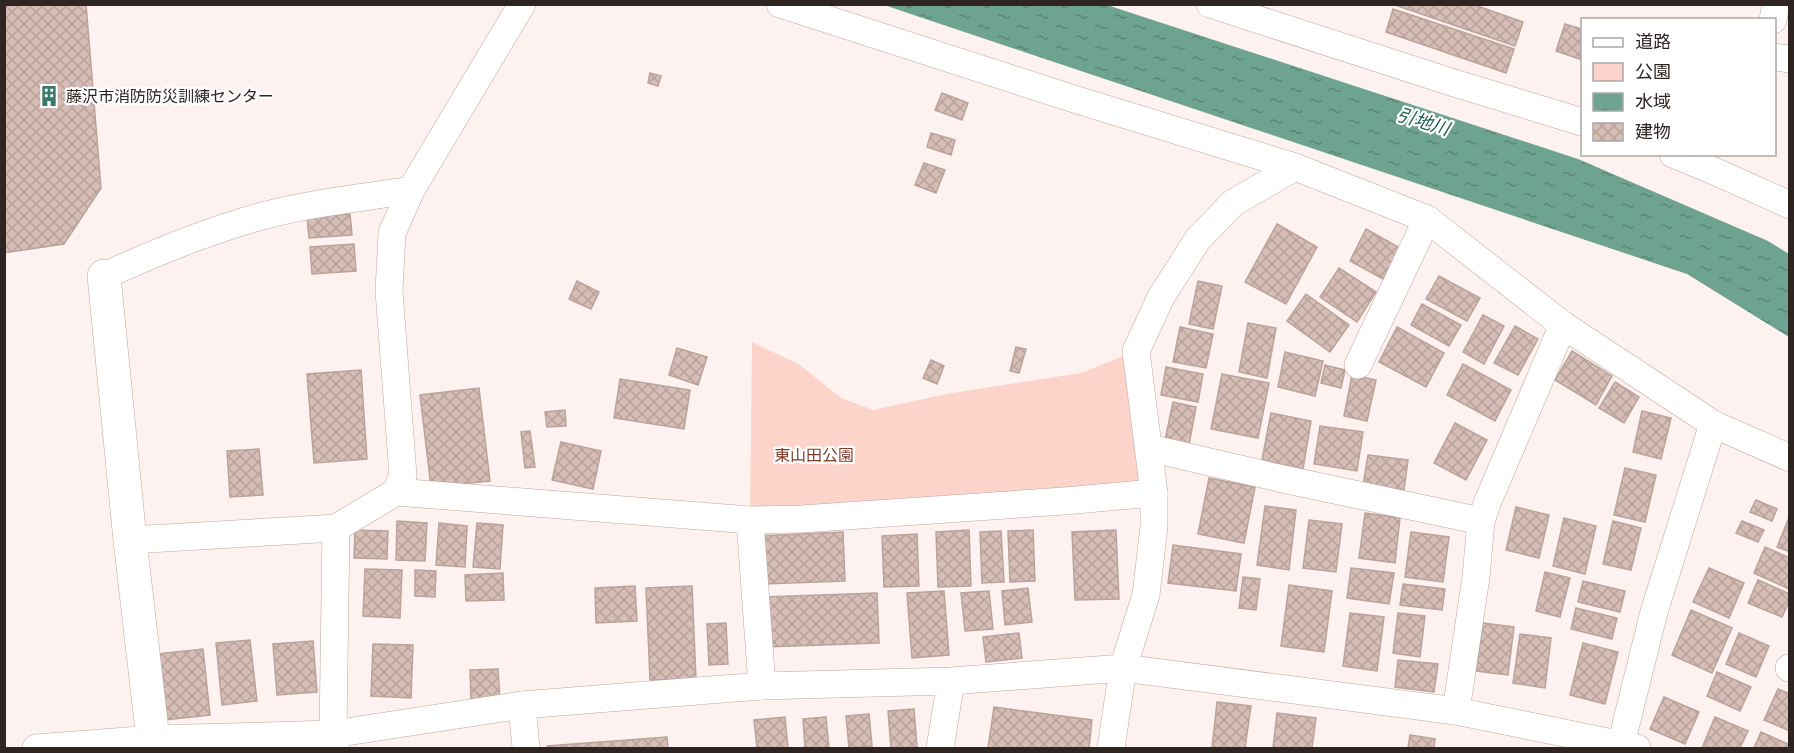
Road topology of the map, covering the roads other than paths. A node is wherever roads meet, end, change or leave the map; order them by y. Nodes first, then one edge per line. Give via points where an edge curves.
1 (522, 4) edge
2 (780, 4) edge
3 (1210, 4) edge
4 (1581, 122) edge
5 (1678, 156) edge
6 (1295, 167) junction
7 (411, 190) junction
8 (1790, 205) edge
9 (1427, 219) junction
10 (104, 276) joint
11 (1563, 325) junction
12 (1358, 365) dead end
13 (1713, 424) junction
14 (1149, 448) junction
15 (1790, 459) edge
16 (396, 492) junction
17 (1154, 493) junction
18 (750, 520) junction
19 (1481, 521) junction
20 (336, 528) junction
21 (130, 540) junction
22 (1123, 668) junction
23 (951, 681) junction
24 (762, 686) junction
25 (522, 705) junction
26 (1456, 711) junction
27 (334, 741) edge
28 (154, 744) edge
29 (1625, 747) edge
30 (36, 748) edge
31 (526, 748) edge
32 (940, 748) edge
33 (1111, 748) edge

1 - 7 street
2 - 6 street
3 - 4 street
5 - 8 street
6 - 9 street
6 - 14 street via 1233,203 1198,239 1161,297 1136,351
7 - 10 street via 264,216 151,254
7 - 16 street via 392,233 389,291 403,475
9 - 11 street
9 - 12 street
10 - 21 street
11 - 13 street
11 - 19 street
13 - 15 street
13 - 29 street via 1654,612
14 - 17 street
14 - 19 street
16 - 18 street
16 - 20 street
17 - 18 street
17 - 22 street via 1146,595
18 - 24 street
19 - 26 street
20 - 21 street
20 - 27 street
21 - 28 street
22 - 23 street
22 - 26 street
22 - 33 street
23 - 24 street
23 - 32 street
24 - 25 street
25 - 27 street
25 - 31 street
26 - 29 street
27 - 28 street
28 - 30 street

